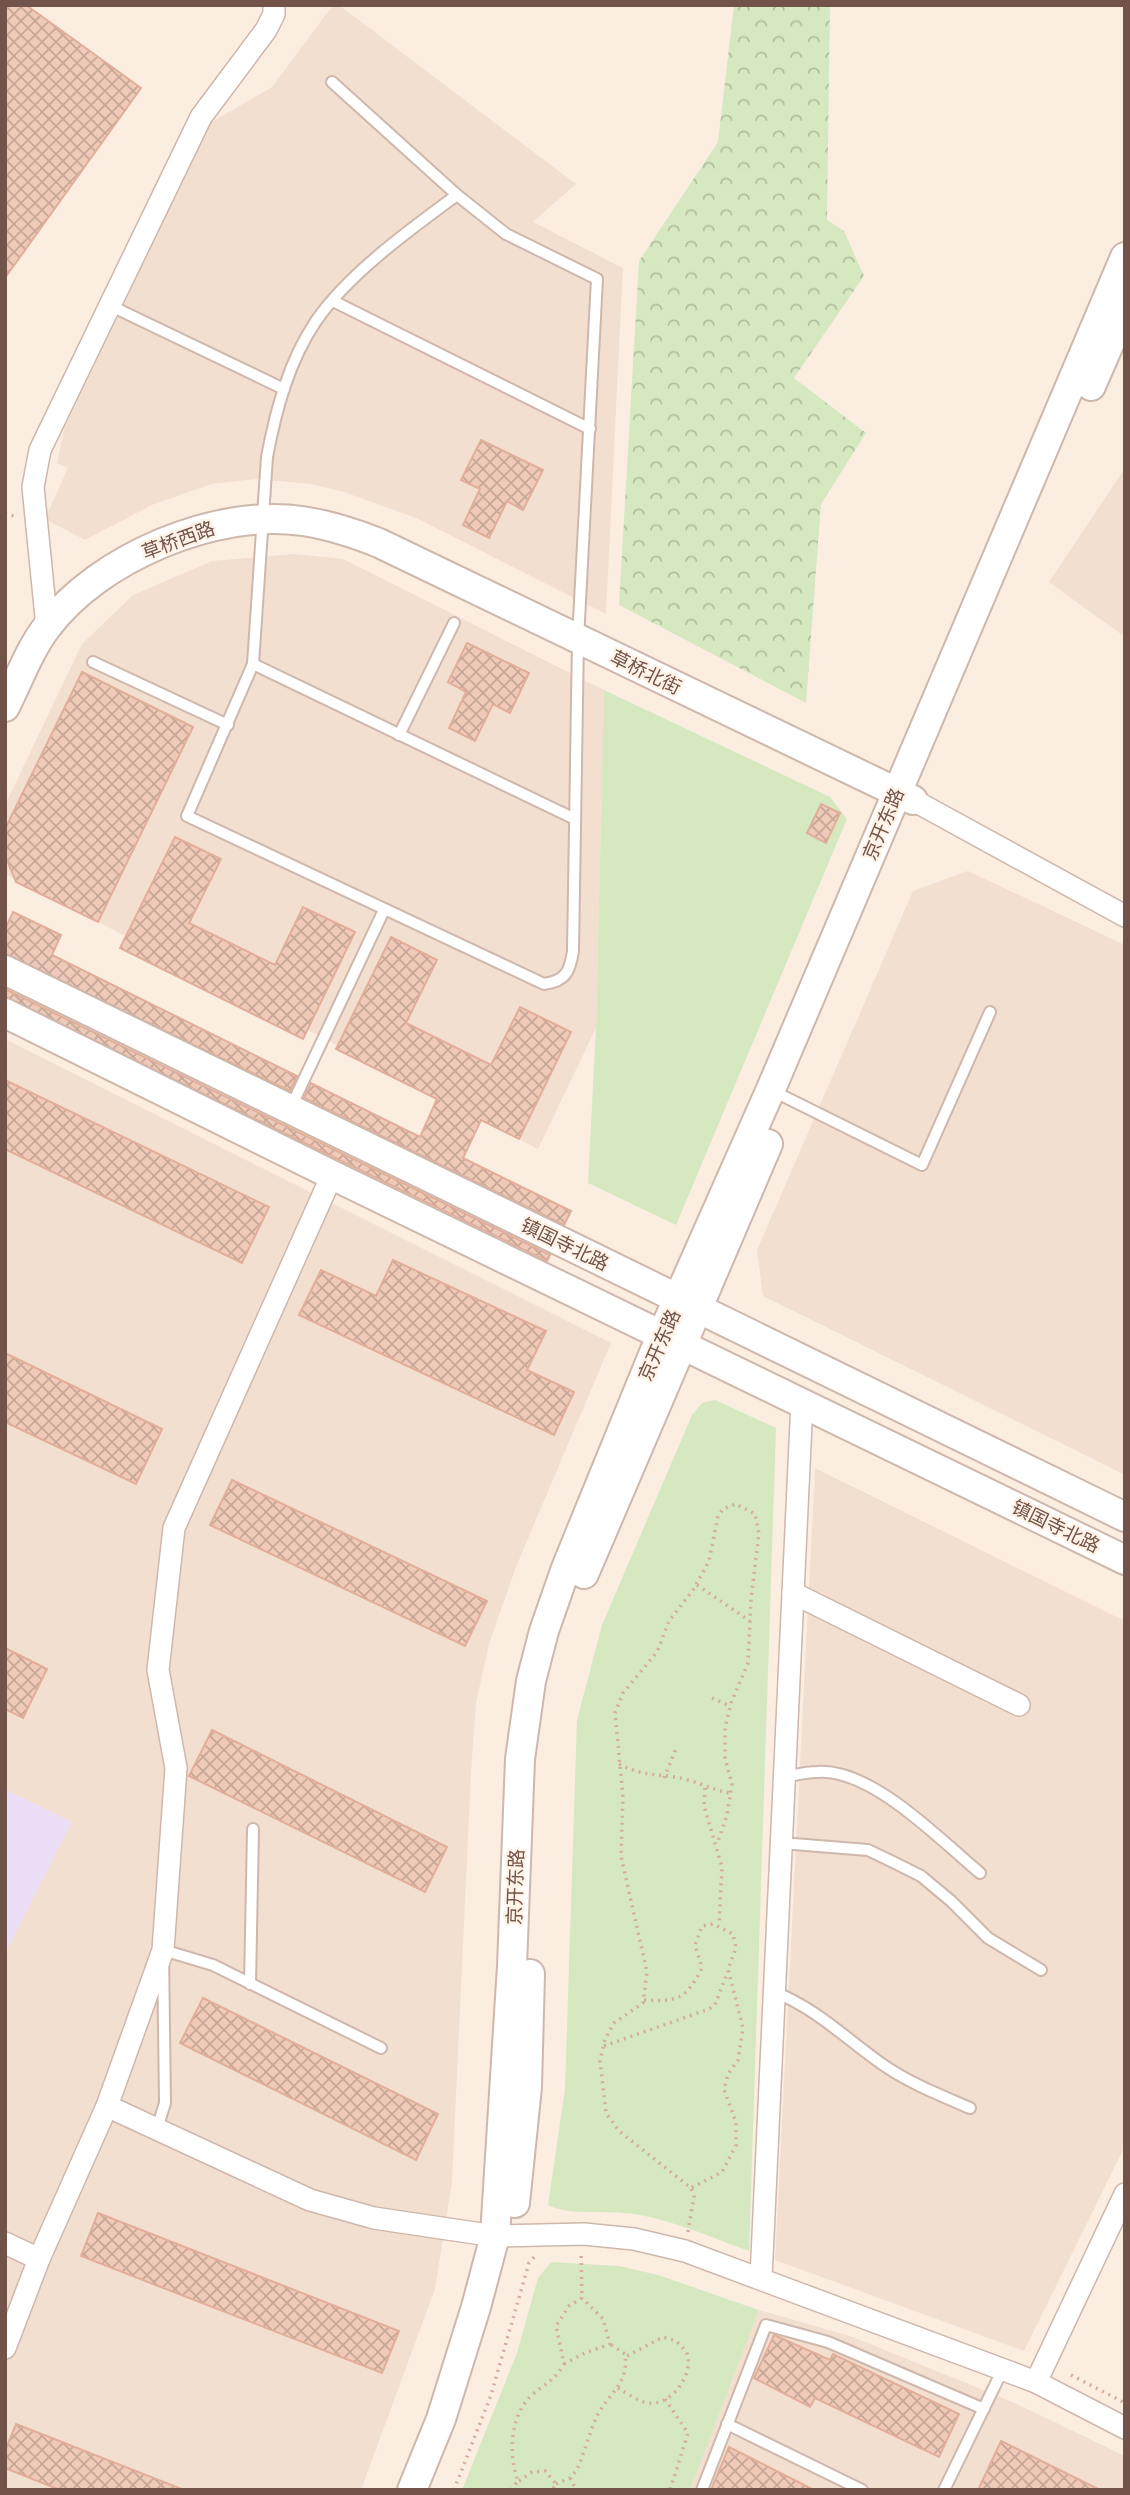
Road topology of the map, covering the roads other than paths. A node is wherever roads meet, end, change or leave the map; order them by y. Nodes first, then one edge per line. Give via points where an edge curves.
1 (274, 5) edge
2 (331, 82) dead end
3 (457, 195) junction
4 (1125, 257) edge
5 (333, 301) junction
6 (109, 305) junction
7 (1125, 308) edge
8 (284, 390) junction
9 (590, 429) junction
10 (263, 519) junction
11 (379, 543) joint
12 (454, 623) dead end
13 (47, 627) junction
14 (578, 639) junction
15 (93, 662) dead end
16 (253, 664) junction
17 (5, 708) edge
18 (228, 725) junction
19 (399, 735) junction
20 (905, 796) junction
21 (575, 819) junction
22 (384, 910) junction
23 (1125, 916) edge
24 (5, 970) edge
25 (5, 1013) edge
26 (990, 1013) dead end
27 (779, 1094) junction
28 (290, 1110) junction
29 (332, 1175) junction
30 (688, 1304) junction
31 (673, 1338) junction
32 (802, 1401) junction
33 (1125, 1517) edge
34 (1125, 1560) edge
35 (793, 1593) junction
36 (1018, 1705) dead end
37 (784, 1777) junction
38 (253, 1829) dead end
39 (781, 1843) junction
40 (980, 1873) dead end
41 (163, 1950) junction
42 (1041, 1970) dead end
43 (250, 1984) junction
44 (775, 1992) junction
45 (381, 2048) dead end
46 (107, 2106) junction
47 (970, 2108) dead end
48 (157, 2129) junction
49 (1125, 2194) edge
50 (503, 2236) junction
51 (5, 2243) edge
52 (39, 2259) junction
53 (761, 2278) junction
54 (5, 2347) edge
55 (1003, 2369) junction
56 (1036, 2382) junction
57 (984, 2409) junction
58 (727, 2424) junction
59 (1125, 2428) edge
60 (412, 2490) edge
61 (430, 2490) edge
62 (702, 2490) edge
63 (862, 2490) edge
64 (944, 2490) edge

1 - 6 street via 266,30 201,117
2 - 3 lane
3 - 5 lane via 392,244
3 - 9 lane via 506,234 597,279
4 - 20 street, 京开东路
5 - 8 lane via 302,346
5 - 9 lane
6 - 8 lane
6 - 13 street via 40,450 33,487
7 - 20 street, 京开东路
8 - 10 lane via 267,457
9 - 14 lane
10 - 11 street, 草桥西路 via 342,528
10 - 13 street, 草桥西路 via 228,522 149,547 97,579
10 - 16 lane
11 - 14 street, 草桥北街
12 - 19 lane
13 - 17 street, 草桥西路
14 - 20 street, 草桥北街
14 - 21 lane
15 - 18 lane
16 - 18 lane
16 - 19 lane
18 - 22 lane via 187,816
19 - 21 lane
20 - 23 street
20 - 27 street, 京开东路
21 - 22 lane via 573,951 570,968 556,982 544,984
22 - 28 lane
24 - 28 street, 镇国寺北路
25 - 29 street, 镇国寺北路
26 - 27 lane via 922,1165
27 - 30 street, 京开东路
28 - 30 street, 镇国寺北路
29 - 31 street, 镇国寺北路
29 - 41 street via 174,1528 158,1670 176,1768
30 - 31 street, 京开东路
30 - 33 street, 镇国寺北路
31 - 32 street, 镇国寺北路
31 - 50 street, 京开东路 via 566,1568 528,1694 520,1759
32 - 34 street, 镇国寺北路
32 - 35 street
35 - 36 street
35 - 37 street
37 - 39 street
37 - 40 lane via 819,1771 876,1790 898,1803
38 - 43 lane
39 - 42 lane via 868,1850 893,1862 921,1876 988,1938
39 - 44 street
41 - 43 lane via 213,1965
41 - 46 street
41 - 48 lane via 165,2103
43 - 45 lane
44 - 47 lane via 806,2005 913,2083
44 - 53 street
46 - 48 street
46 - 52 street
48 - 50 street via 310,2200 374,2218
49 - 56 street
50 - 53 street via 584,2234 634,2239
50 - 60 street, 京开东路
50 - 61 street, 京开东路 via 488,2329
51 - 52 street
52 - 54 street
53 - 55 street
55 - 56 street
55 - 57 lane
56 - 59 street
57 - 58 lane via 828,2342 766,2325
57 - 64 lane
58 - 62 lane
58 - 63 lane

